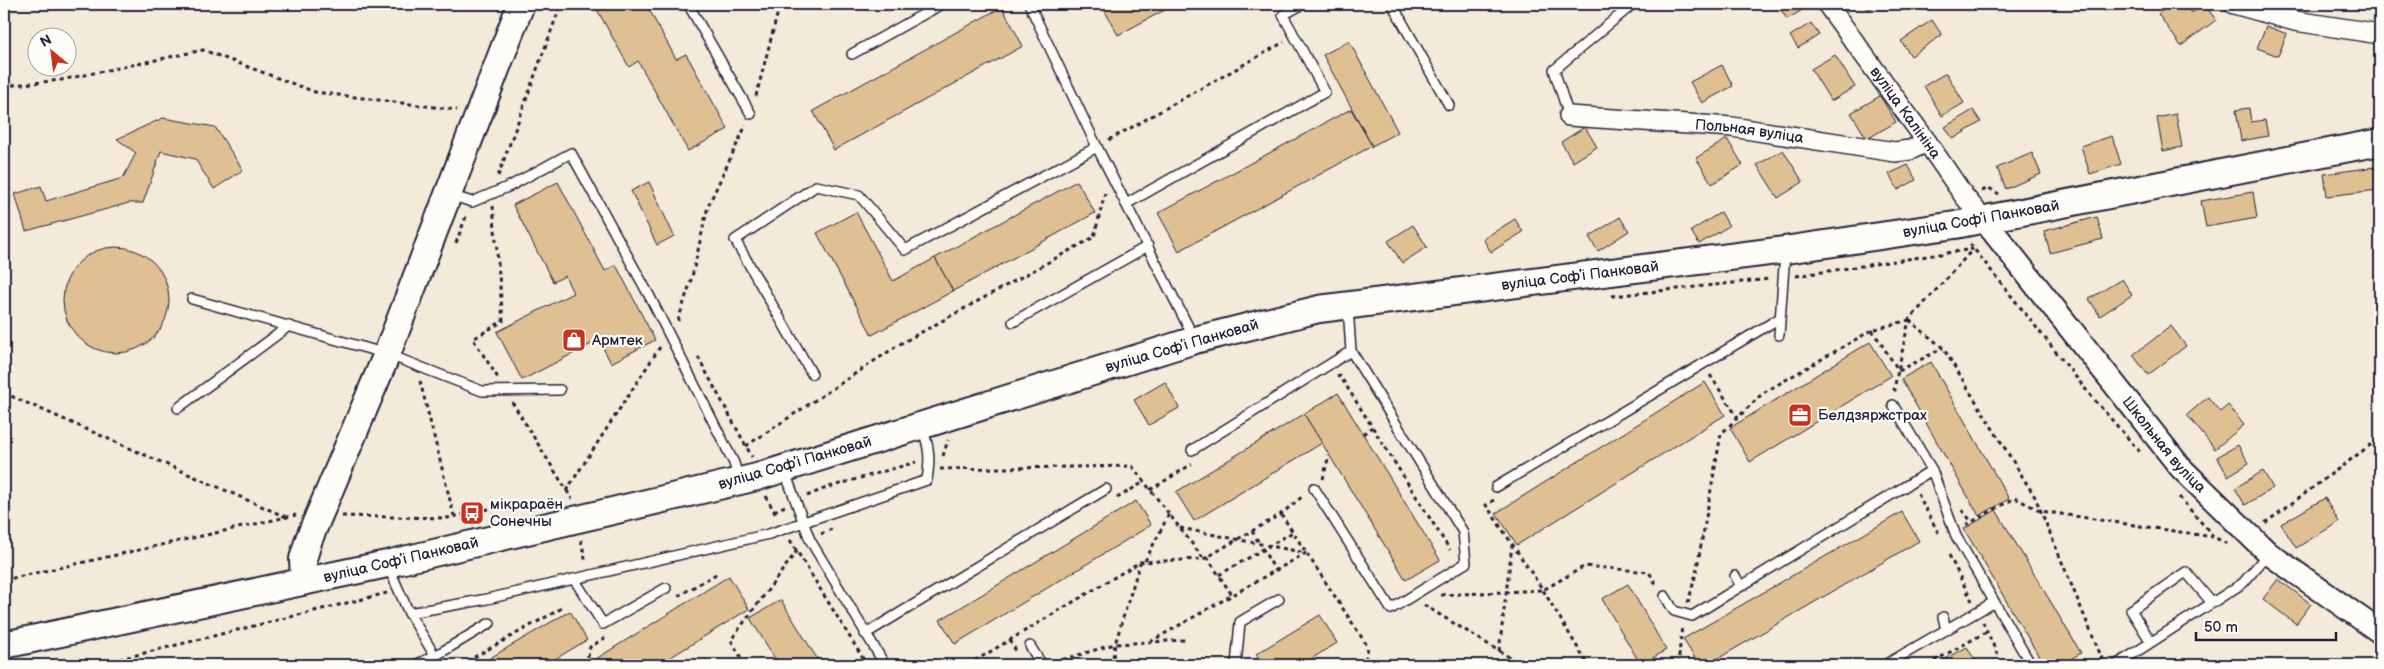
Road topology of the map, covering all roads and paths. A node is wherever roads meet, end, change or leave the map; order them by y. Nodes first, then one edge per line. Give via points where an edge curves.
1 (522, 4) edge
2 (561, 4) edge
3 (688, 4) edge
4 (780, 4) edge
5 (942, 4) edge
6 (1029, 4) edge
7 (1303, 4) edge
8 (1392, 4) edge
9 (1633, 4) edge
10 (1827, 4) edge
11 (2234, 4) edge
12 (2380, 34) edge
13 (1294, 36) junction
14 (852, 54) dead end
15 (4, 86) edge
16 (1449, 105) dead end
17 (480, 112) junction
18 (751, 114) junction
19 (1569, 116) joint
20 (1928, 142) junction
21 (2380, 142) edge
22 (1097, 147) junction
23 (1101, 186) dead end
24 (492, 193) junction
25 (448, 195) junction
26 (1126, 204) junction
27 (1984, 220) junction
28 (1148, 246) junction
29 (1785, 250) junction
30 (1783, 278) junction
31 (1609, 297) dead end
32 (192, 300) dead end
33 (1347, 304) junction
34 (1780, 318) junction
35 (678, 320) junction
36 (1909, 320) junction
37 (1013, 322) dead end
38 (289, 326) junction
39 (682, 328) dead end
40 (1872, 330) junction
41 (668, 333) junction
42 (1779, 335) dead end
43 (1195, 340) junction
44 (1944, 348) junction
45 (1351, 351) junction
46 (387, 354) junction
47 (696, 354) dead end
48 (1707, 371) dead end
49 (1899, 372) junction
50 (812, 374) dead end
51 (1340, 376) dead end
52 (1894, 389) dead end
53 (560, 390) dead end
54 (505, 391) junction
55 (4, 393) edge
56 (1893, 405) dead end
57 (178, 408) dead end
58 (1738, 418) junction
59 (1372, 427) junction
60 (1363, 434) dead end
61 (925, 435) junction
62 (2380, 438) edge
63 (746, 446) junction
64 (1192, 450) dead end
65 (1329, 455) dead end
66 (752, 457) dead end
67 (784, 469) junction
68 (940, 469) junction
69 (1932, 470) junction
70 (937, 478) dead end
71 (739, 481) junction
72 (1496, 487) dead end
73 (1314, 488) junction
74 (1106, 489) dead end
75 (566, 491) junction
76 (1918, 493) dead end
77 (571, 499) dead end
78 (795, 502) junction
79 (1486, 505) dead end
80 (2041, 511) junction
81 (1169, 514) junction
82 (1281, 514) junction
83 (1964, 514) dead end
84 (287, 518) dead end
85 (802, 522) junction
86 (841, 525) dead end
87 (1180, 528) junction
88 (2259, 528) dead end
89 (783, 529) junction
90 (1252, 531) junction
91 (1293, 532) junction
92 (2214, 537) dead end
93 (1237, 539) junction
94 (810, 540) junction
95 (1260, 544) junction
96 (1512, 544) junction
97 (1944, 544) dead end
98 (1270, 546) junction
99 (797, 550) junction
100 (1263, 550) junction
101 (1948, 552) dead end
102 (1306, 553) junction
103 (2268, 553) junction
104 (1455, 557) dead end
105 (1205, 558) junction
106 (1140, 562) junction
107 (1145, 562) junction
108 (387, 564) junction
109 (1275, 570) junction
110 (1649, 572) dead end
111 (1696, 573) dead end
112 (1219, 575) junction
113 (1735, 576) dead end
114 (574, 579) junction
115 (304, 581) junction
116 (1741, 586) junction
117 (666, 588) dead end
118 (1543, 590) junction
119 (397, 591) junction
120 (1506, 592) junction
121 (1232, 595) junction
122 (1665, 596) dead end
123 (1410, 597) junction
124 (1279, 599) dead end
125 (1994, 602) junction
126 (2212, 603) junction
127 (562, 608) dead end
128 (1978, 612) junction
129 (409, 613) junction
130 (1943, 616) dead end
131 (490, 623) dead end
132 (1681, 630) dead end
133 (1946, 630) junction
134 (1988, 631) junction
135 (2380, 632) edge
136 (865, 634) junction
137 (1186, 640) dead end
138 (1150, 642) junction
139 (2151, 642) junction
140 (1115, 644) junction
141 (4, 645) edge
142 (1030, 646) dead end
143 (590, 647) dead end
144 (1499, 651) junction
145 (435, 656) junction
146 (1054, 662) dead end
147 (96, 665) edge
148 (415, 665) edge
149 (460, 665) edge
150 (586, 665) edge
151 (745, 665) edge
152 (866, 665) edge
153 (886, 665) edge
154 (968, 665) edge
155 (1042, 665) edge
156 (1112, 665) edge
157 (1236, 665) edge
158 (1364, 665) edge
159 (1522, 665) edge
160 (1588, 665) edge
161 (1678, 665) edge
162 (1885, 665) edge
163 (1927, 665) edge
164 (2002, 665) edge
165 (2031, 665) edge
166 (2105, 665) edge
167 (2116, 665) edge

1 - 17 main road
2 - 24 path
3 - 18 lane
4 - 18 path
5 - 14 lane
6 - 22 lane
7 - 13 lane via 1283,15
8 - 16 lane
9 - 19 lane via 1554,70
10 - 20 street, вуліца Калініна
11 - 12 street via 2295,21
13 - 22 path
13 - 26 lane via 1325,92
15 - 17 path via 61,80 202,50 315,92
17 - 25 main road
18 - 35 path via 708,206 692,278
19 - 20 street, Польная вуліца via 1732,127 1895,152
20 - 27 street, вуліца Калініна
21 - 27 main road, вуліца Софʼі Панковай
22 - 26 lane
22 - 50 lane via 905,250 859,195 816,186 735,240
23 - 63 path via 1106,194 1094,237 900,344
24 - 25 lane via 472,202
24 - 41 lane via 571,153
24 - 54 path via 503,321 473,338
25 - 46 main road
26 - 28 lane
27 - 29 main road, вуліца Софʼі Панковай
27 - 103 street, Школьная вуліца via 2181,468
28 - 37 lane
28 - 43 lane
29 - 30 lane
29 - 33 main road, вуліца Софʼі Панковай
30 - 31 path
30 - 34 lane
30 - 36 path via 1973,249
32 - 38 lane
33 - 43 main road, вуліца Софʼі Панковай
33 - 45 lane
34 - 42 lane
34 - 72 lane
35 - 39 path
35 - 41 path
36 - 40 path
36 - 44 path
36 - 49 path
38 - 46 lane
38 - 57 lane
40 - 49 path
40 - 58 path via 1763,393
41 - 71 lane via 734,463
41 - 75 path
43 - 61 main road, вуліца Софʼі Панковай
44 - 49 path
44 - 80 path
45 - 64 lane
45 - 123 lane via 1463,532 1466,563
46 - 54 lane via 482,391
46 - 115 main road via 309,539 303,559
47 - 63 path
48 - 58 path
49 - 52 path
51 - 59 path
53 - 54 lane
54 - 75 path
55 - 84 path
56 - 69 lane
58 - 111 path via 1721,434
59 - 60 path
59 - 104 path
61 - 67 main road, вуліца Софʼі Панковай
61 - 68 path via 949,437
61 - 78 path via 915,447 916,462 826,488
61 - 85 lane via 930,461 927,480
62 - 88 path
63 - 66 path
65 - 73 path via 1322,482
67 - 71 main road, вуліца Софʼі Панковай
67 - 78 lane
68 - 70 path
68 - 81 path via 1132,466
69 - 116 lane
69 - 125 lane via 1956,536
71 - 108 main road, вуліца Софʼі Панковай
73 - 82 path
73 - 123 lane via 1391,609
74 - 136 lane
75 - 77 path
76 - 97 path
78 - 85 lane
78 - 89 path via 774,511
79 - 96 path
80 - 83 path via 2015,498 1972,522
80 - 92 path
80 - 166 path
81 - 87 path
81 - 107 path
82 - 90 path
82 - 91 path
85 - 89 lane
85 - 94 lane
86 - 94 path
87 - 93 path
87 - 105 path
89 - 99 path
89 - 114 lane
90 - 93 path
90 - 95 path
91 - 98 path
91 - 102 path
93 - 95 path
93 - 105 path
94 - 99 path
94 - 136 lane
95 - 98 path
95 - 100 path
96 - 118 path
96 - 120 path
98 - 100 path
98 - 102 path
99 - 151 path via 730,640
99 - 152 path
100 - 109 path
100 - 112 path
101 - 128 path
102 - 109 path
102 - 158 path via 1368,647
103 - 126 lane via 2243,583
103 - 135 street, Школьная вуліца
105 - 107 path
105 - 112 path
106 - 107 path
106 - 140 path
106 - 154 path
108 - 115 main road, вуліца Софʼі Панковай
108 - 119 lane
109 - 121 path
110 - 118 path via 1585,566
112 - 121 path
113 - 116 lane
114 - 117 lane via 603,624
114 - 129 lane
115 - 141 main road, вуліца Софʼі Панковай
116 - 122 lane via 1692,616 1674,611
118 - 120 path
118 - 160 path
119 - 129 lane
119 - 147 path
120 - 123 path
120 - 144 path
121 - 138 path
123 - 144 path
124 - 157 lane via 1240,622
125 - 128 lane
125 - 165 lane
126 - 139 lane
126 - 139 lane via 2186,572 2131,610
127 - 149 path
128 - 133 lane
128 - 134 path
129 - 145 lane
130 - 133 lane
131 - 145 lane
132 - 161 path
133 - 162 lane
134 - 163 path
134 - 164 path
136 - 153 lane
137 - 138 path
138 - 140 path
139 - 167 lane
140 - 146 path
140 - 156 path
142 - 155 lane
143 - 150 path
144 - 159 path
145 - 148 lane

